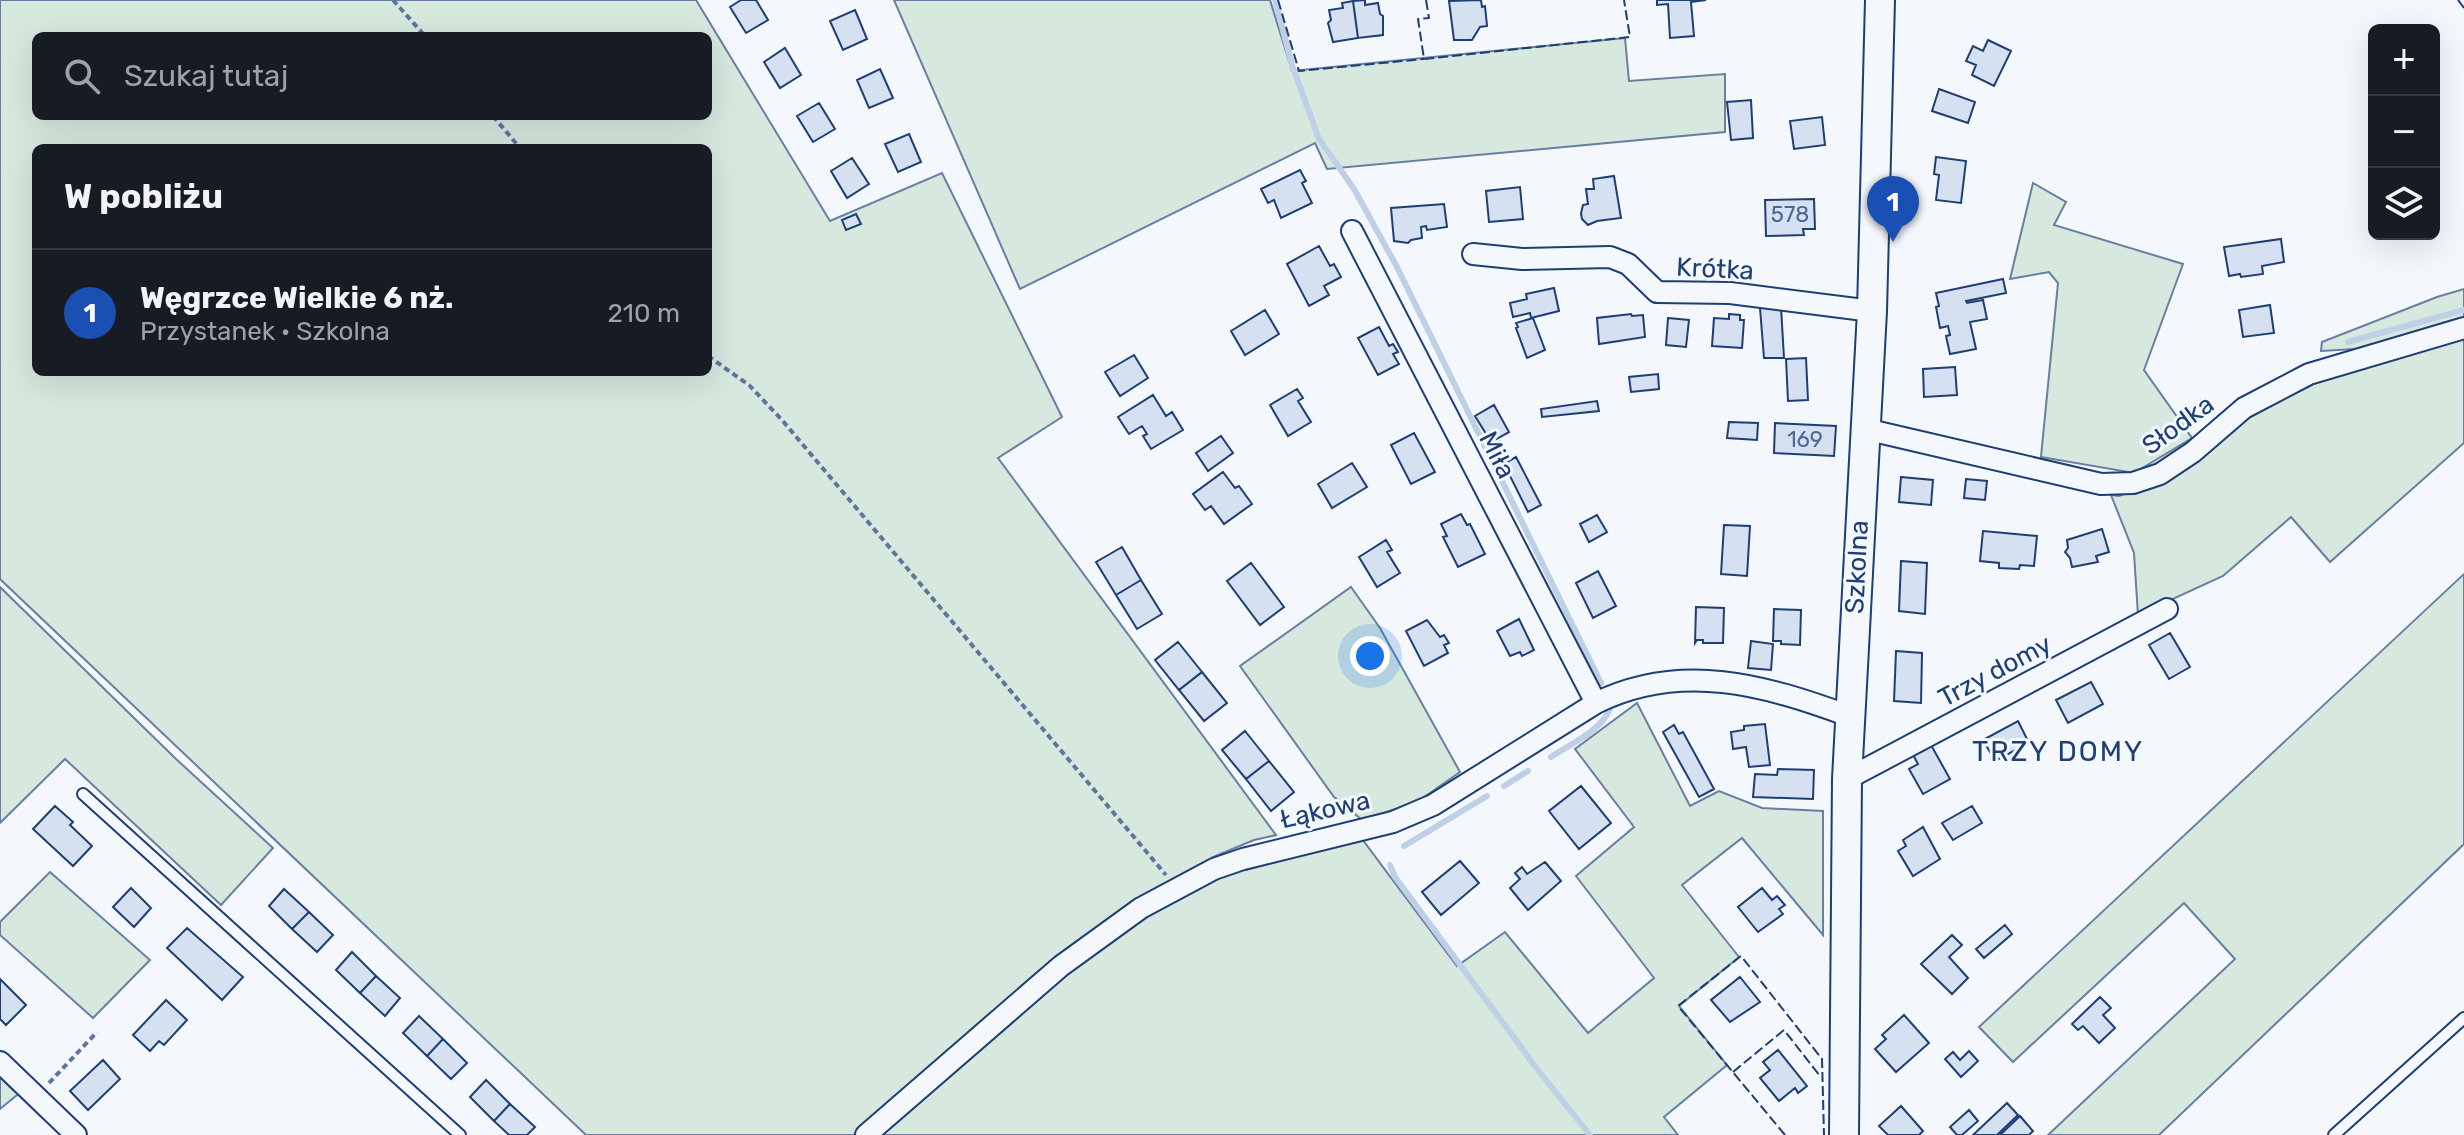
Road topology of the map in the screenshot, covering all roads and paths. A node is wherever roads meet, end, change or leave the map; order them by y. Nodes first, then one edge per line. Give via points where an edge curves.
1 (393, 0) edge
2 (1880, 0) edge
3 (421, 32) edge
4 (496, 120) edge
5 (517, 144) edge
6 (1352, 231) dead end
7 (1473, 254) dead end
8 (1872, 311) junction
9 (2464, 328) edge
10 (712, 359) edge
11 (1865, 429) junction
12 (2167, 609) dead end
13 (1596, 703) junction
14 (1849, 716) junction
15 (1847, 779) junction
16 (83, 794) dead end
17 (1177, 888) junction
18 (2464, 1018) edge
19 (97, 1032) dead end
20 (0, 1062) edge
21 (36, 1097) junction
22 (76, 1135) edge
23 (460, 1135) edge
24 (866, 1135) edge
25 (1844, 1135) edge
26 (2334, 1135) edge

1 - 3 path
2 - 8 street, Szkolna
4 - 5 path
6 - 13 street, Miła
7 - 8 street, Krótka via 1610,257 1628,264 1657,292 1730,293
8 - 11 street, Szkolna
9 - 11 street, Słodka via 2341,363 2281,387 2244,408 2160,474 2133,483 2101,484
10 - 17 path via 749,385 782,420
11 - 14 street, Szkolna
12 - 15 street, Trzy domy
13 - 14 street, Łąkowa via 1645,684 1691,680 1758,686
13 - 17 street, Łąkowa via 1433,805 1393,822 1271,849
14 - 15 street, Szkolna
15 - 25 street, Szkolna
16 - 23 lane
17 - 24 street, Łąkowa via 1079,952
18 - 26 lane
19 - 21 path
20 - 21 street
21 - 22 street

